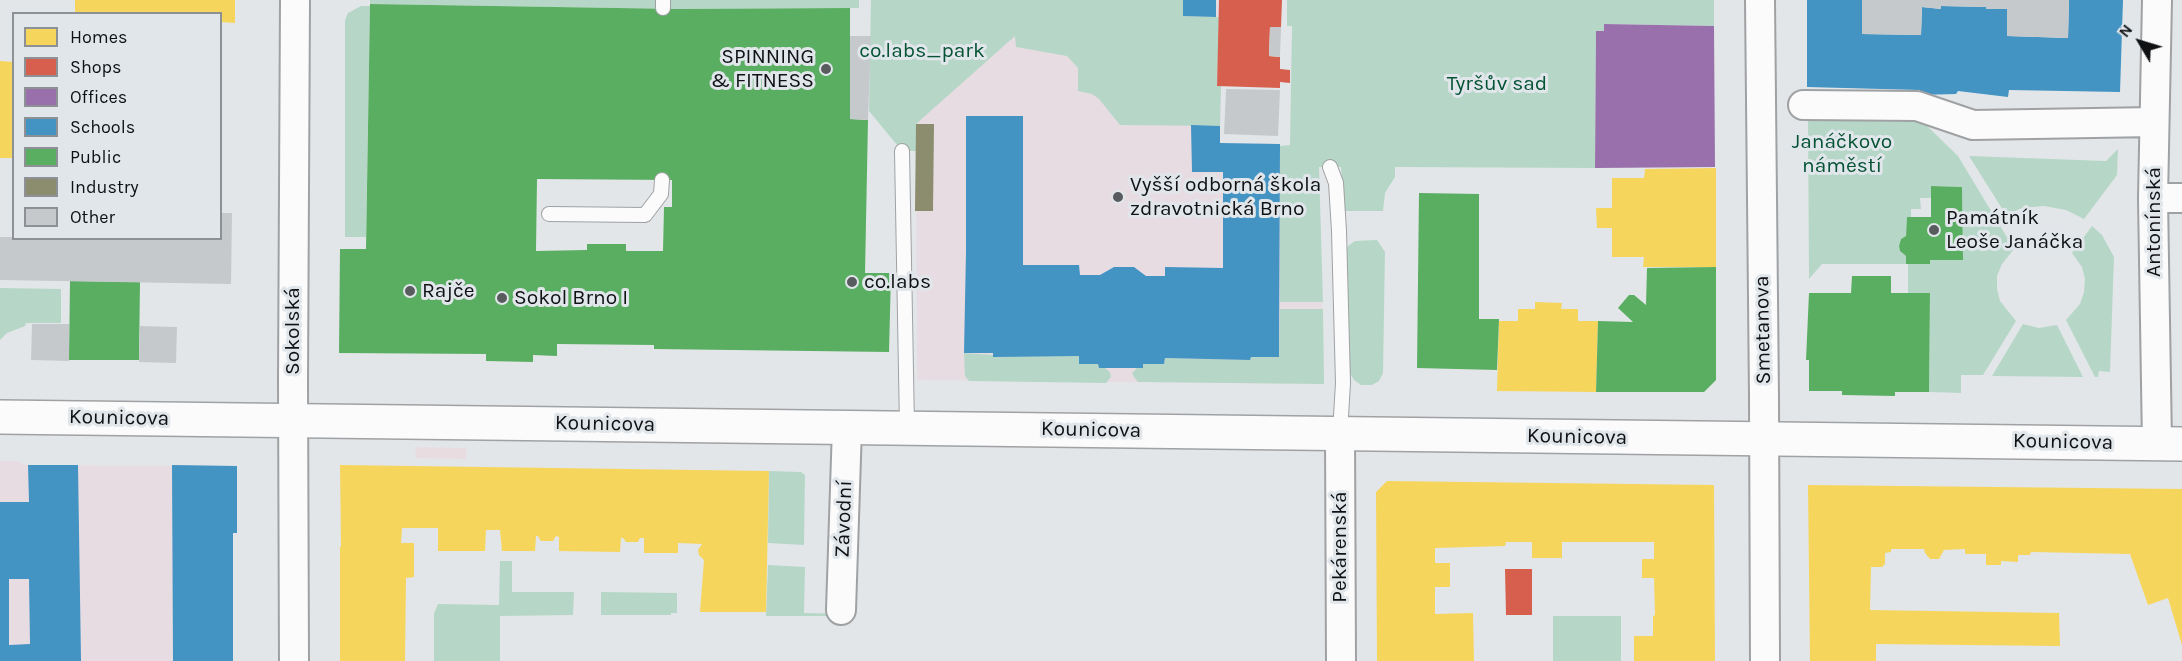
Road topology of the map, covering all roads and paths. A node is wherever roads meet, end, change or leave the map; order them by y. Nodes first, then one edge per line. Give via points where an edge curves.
1 (295, 0) edge
2 (1760, 0) edge
3 (2157, 0) edge
4 (1803, 105) dead end
5 (2154, 122) junction
6 (902, 151) dead end
7 (1330, 167) dead end
8 (662, 180) dead end
9 (2153, 198) junction
10 (2182, 198) edge
11 (549, 214) dead end
12 (0, 417) edge
13 (293, 420) junction
14 (847, 427) junction
15 (907, 427) junction
16 (1340, 433) junction
17 (1764, 439) junction
18 (2170, 444) edge
19 (842, 610) dead end
20 (294, 661) edge
21 (1341, 661) edge
22 (1765, 661) edge

1 - 13 street, Sokolská
2 - 17 street, Smetanova
3 - 5 street, Antonínská
4 - 5 street via 1917,106 1973,124
5 - 9 street, Antonínská
6 - 15 lane
7 - 16 lane via 1336,183 1339,242 1343,383
8 - 11 lane via 661,194 645,214
9 - 10 street
9 - 18 street, Antonínská
12 - 13 street, Kounicova
13 - 14 street, Kounicova
13 - 20 street, Sokolská
14 - 15 street, Kounicova
14 - 19 street, Závodní
15 - 16 street, Kounicova
16 - 17 street, Kounicova
16 - 21 street, Pekárenská
17 - 18 street, Kounicova
17 - 22 street, Smetanova

